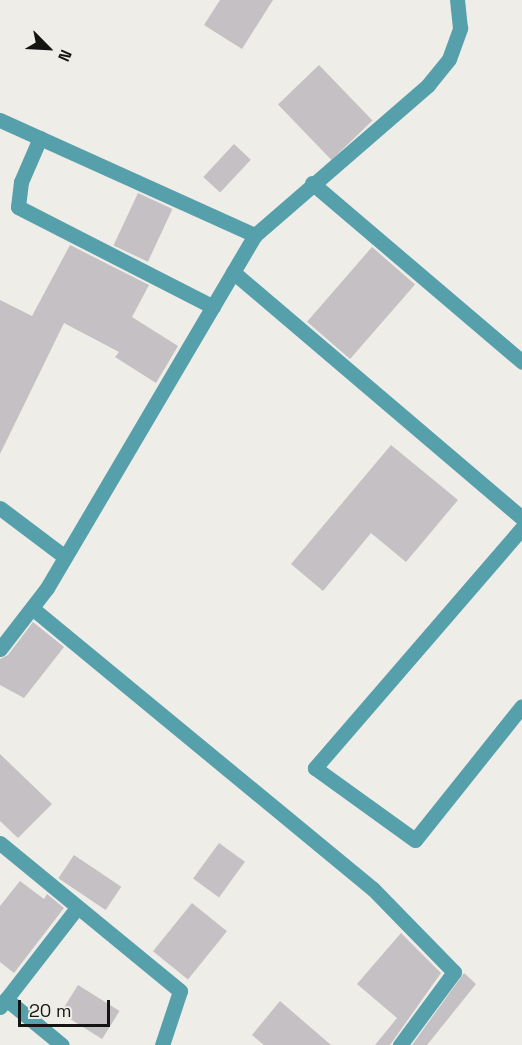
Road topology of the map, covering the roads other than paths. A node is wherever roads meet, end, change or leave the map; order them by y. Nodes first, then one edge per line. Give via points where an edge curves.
1 (457, 0) edge
2 (0, 120) edge
3 (40, 138) junction
4 (312, 183) junction
5 (255, 235) junction
6 (233, 272) junction
7 (213, 307) junction
8 (522, 362) edge
9 (0, 508) edge
10 (522, 518) edge
11 (522, 528) edge
12 (65, 557) junction
13 (32, 608) junction
14 (0, 649) edge
15 (522, 706) edge
16 (0, 843) edge
17 (76, 909) junction
18 (3, 1003) edge
19 (62, 1045) edge
20 (162, 1045) edge
21 (400, 1045) edge

1 - 4 street via 460,28 449,59 428,85
2 - 3 street
3 - 5 street
3 - 7 street via 21,182 18,207
4 - 5 street
4 - 8 street
5 - 6 street
6 - 7 street
6 - 10 street
7 - 12 street
9 - 12 street
11 - 15 street via 316,761 315,768 415,840
12 - 13 street
13 - 14 street
13 - 21 street via 373,889 454,972
16 - 17 street
17 - 18 street
17 - 20 street via 180,991
18 - 19 street

